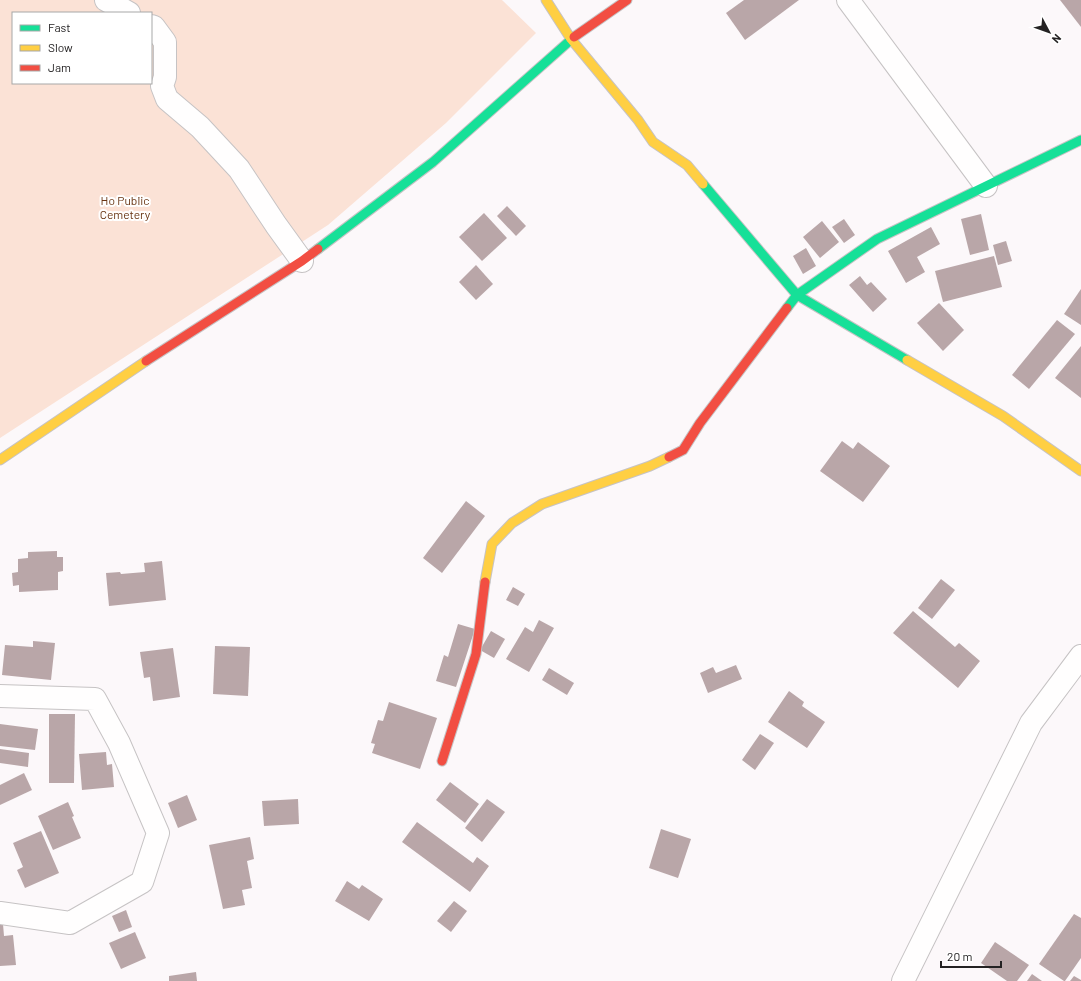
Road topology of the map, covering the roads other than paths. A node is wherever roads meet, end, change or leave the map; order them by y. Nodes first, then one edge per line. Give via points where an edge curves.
1 (106, 0) edge
2 (546, 0) edge
3 (628, 0) edge
4 (848, 0) edge
5 (127, 12) edge
6 (152, 27) edge
7 (570, 39) junction
8 (1081, 140) edge
9 (986, 186) junction
10 (302, 261) junction
11 (797, 295) junction
12 (0, 460) edge
13 (1081, 471) edge
14 (1081, 656) edge
15 (0, 696) edge
16 (442, 761) dead end
17 (0, 913) edge
18 (903, 981) edge

1 - 5 street
2 - 7 street
3 - 7 street
4 - 9 street
6 - 10 street via 165,42 165,77 162,86 167,99 200,127 239,169
7 - 10 street via 433,162
7 - 11 street via 638,120 653,142 687,165
8 - 9 street
9 - 11 street via 877,239
10 - 12 street via 120,378
11 - 13 street via 1003,416
11 - 16 street via 700,423 683,450 650,466 542,504 512,524 492,544 476,654
14 - 18 street via 1031,723
15 - 17 street via 95,699 119,743 158,833 142,882 70,923

